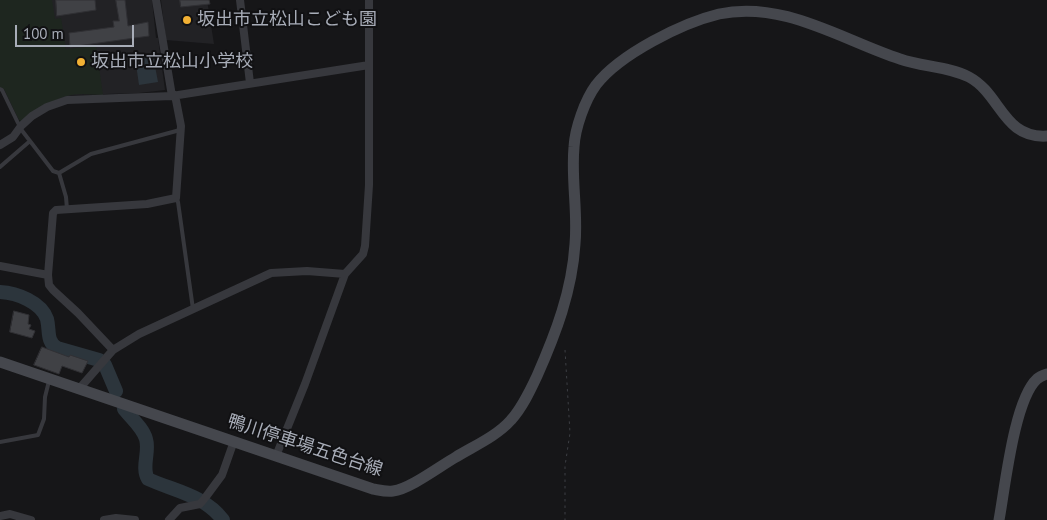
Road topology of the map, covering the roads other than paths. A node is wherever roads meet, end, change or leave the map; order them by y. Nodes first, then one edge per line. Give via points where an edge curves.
1 (156, 0) edge
2 (240, 0) edge
3 (369, 0) edge
4 (369, 66) junction
5 (250, 83) junction
6 (0, 89) edge
7 (174, 95) junction
8 (20, 127) junction
9 (180, 130) junction
10 (1047, 136) edge
11 (30, 140) junction
12 (0, 145) edge
13 (0, 167) edge
14 (59, 173) junction
15 (176, 198) junction
16 (68, 209) junction
17 (0, 266) edge
18 (345, 274) junction
19 (48, 275) junction
20 (193, 309) junction
21 (113, 350) junction
22 (0, 362) edge
23 (1047, 374) edge
24 (50, 379) junction
25 (79, 389) junction
26 (234, 441) junction
27 (0, 442) edge
28 (276, 456) junction
29 (0, 516) edge
30 (31, 520) edge
31 (104, 520) edge
32 (135, 520) edge
33 (169, 520) edge
34 (999, 520) edge

1 - 7 street
2 - 5 street
3 - 4 street
4 - 5 street
4 - 18 street via 365,246 363,254
5 - 7 street
6 - 8 lane
7 - 8 street via 67,100 47,107
7 - 9 street
8 - 11 lane
8 - 12 street via 13,137
9 - 14 lane via 91,154
9 - 15 street
10 - 28 main road, 鴨川停車場五色台線 via 1017,129 991,97 971,78 958,72 902,60 785,16 743,11 688,24 630,56 604,76 594,88 581,117 574,146 575,248 572,277 555,334 531,387 510,422 404,488 394,491 373,489
11 - 13 lane
11 - 14 lane via 53,171
14 - 16 lane
15 - 16 street via 147,204
15 - 20 lane
16 - 19 street via 53,213
17 - 19 street
18 - 20 street via 307,271 272,274
18 - 28 street
19 - 21 street via 53,290
20 - 21 street
21 - 25 street
22 - 24 main road, 鴨川停車場五色台線
23 - 34 main road via 1037,378 1020,411
24 - 25 main road, 鴨川停車場五色台線
24 - 27 lane via 44,419 38,435
25 - 26 main road, 鴨川停車場五色台線
26 - 28 main road, 鴨川停車場五色台線
26 - 33 street via 222,475 202,501 180,508
29 - 30 street via 10,514
31 - 32 street

